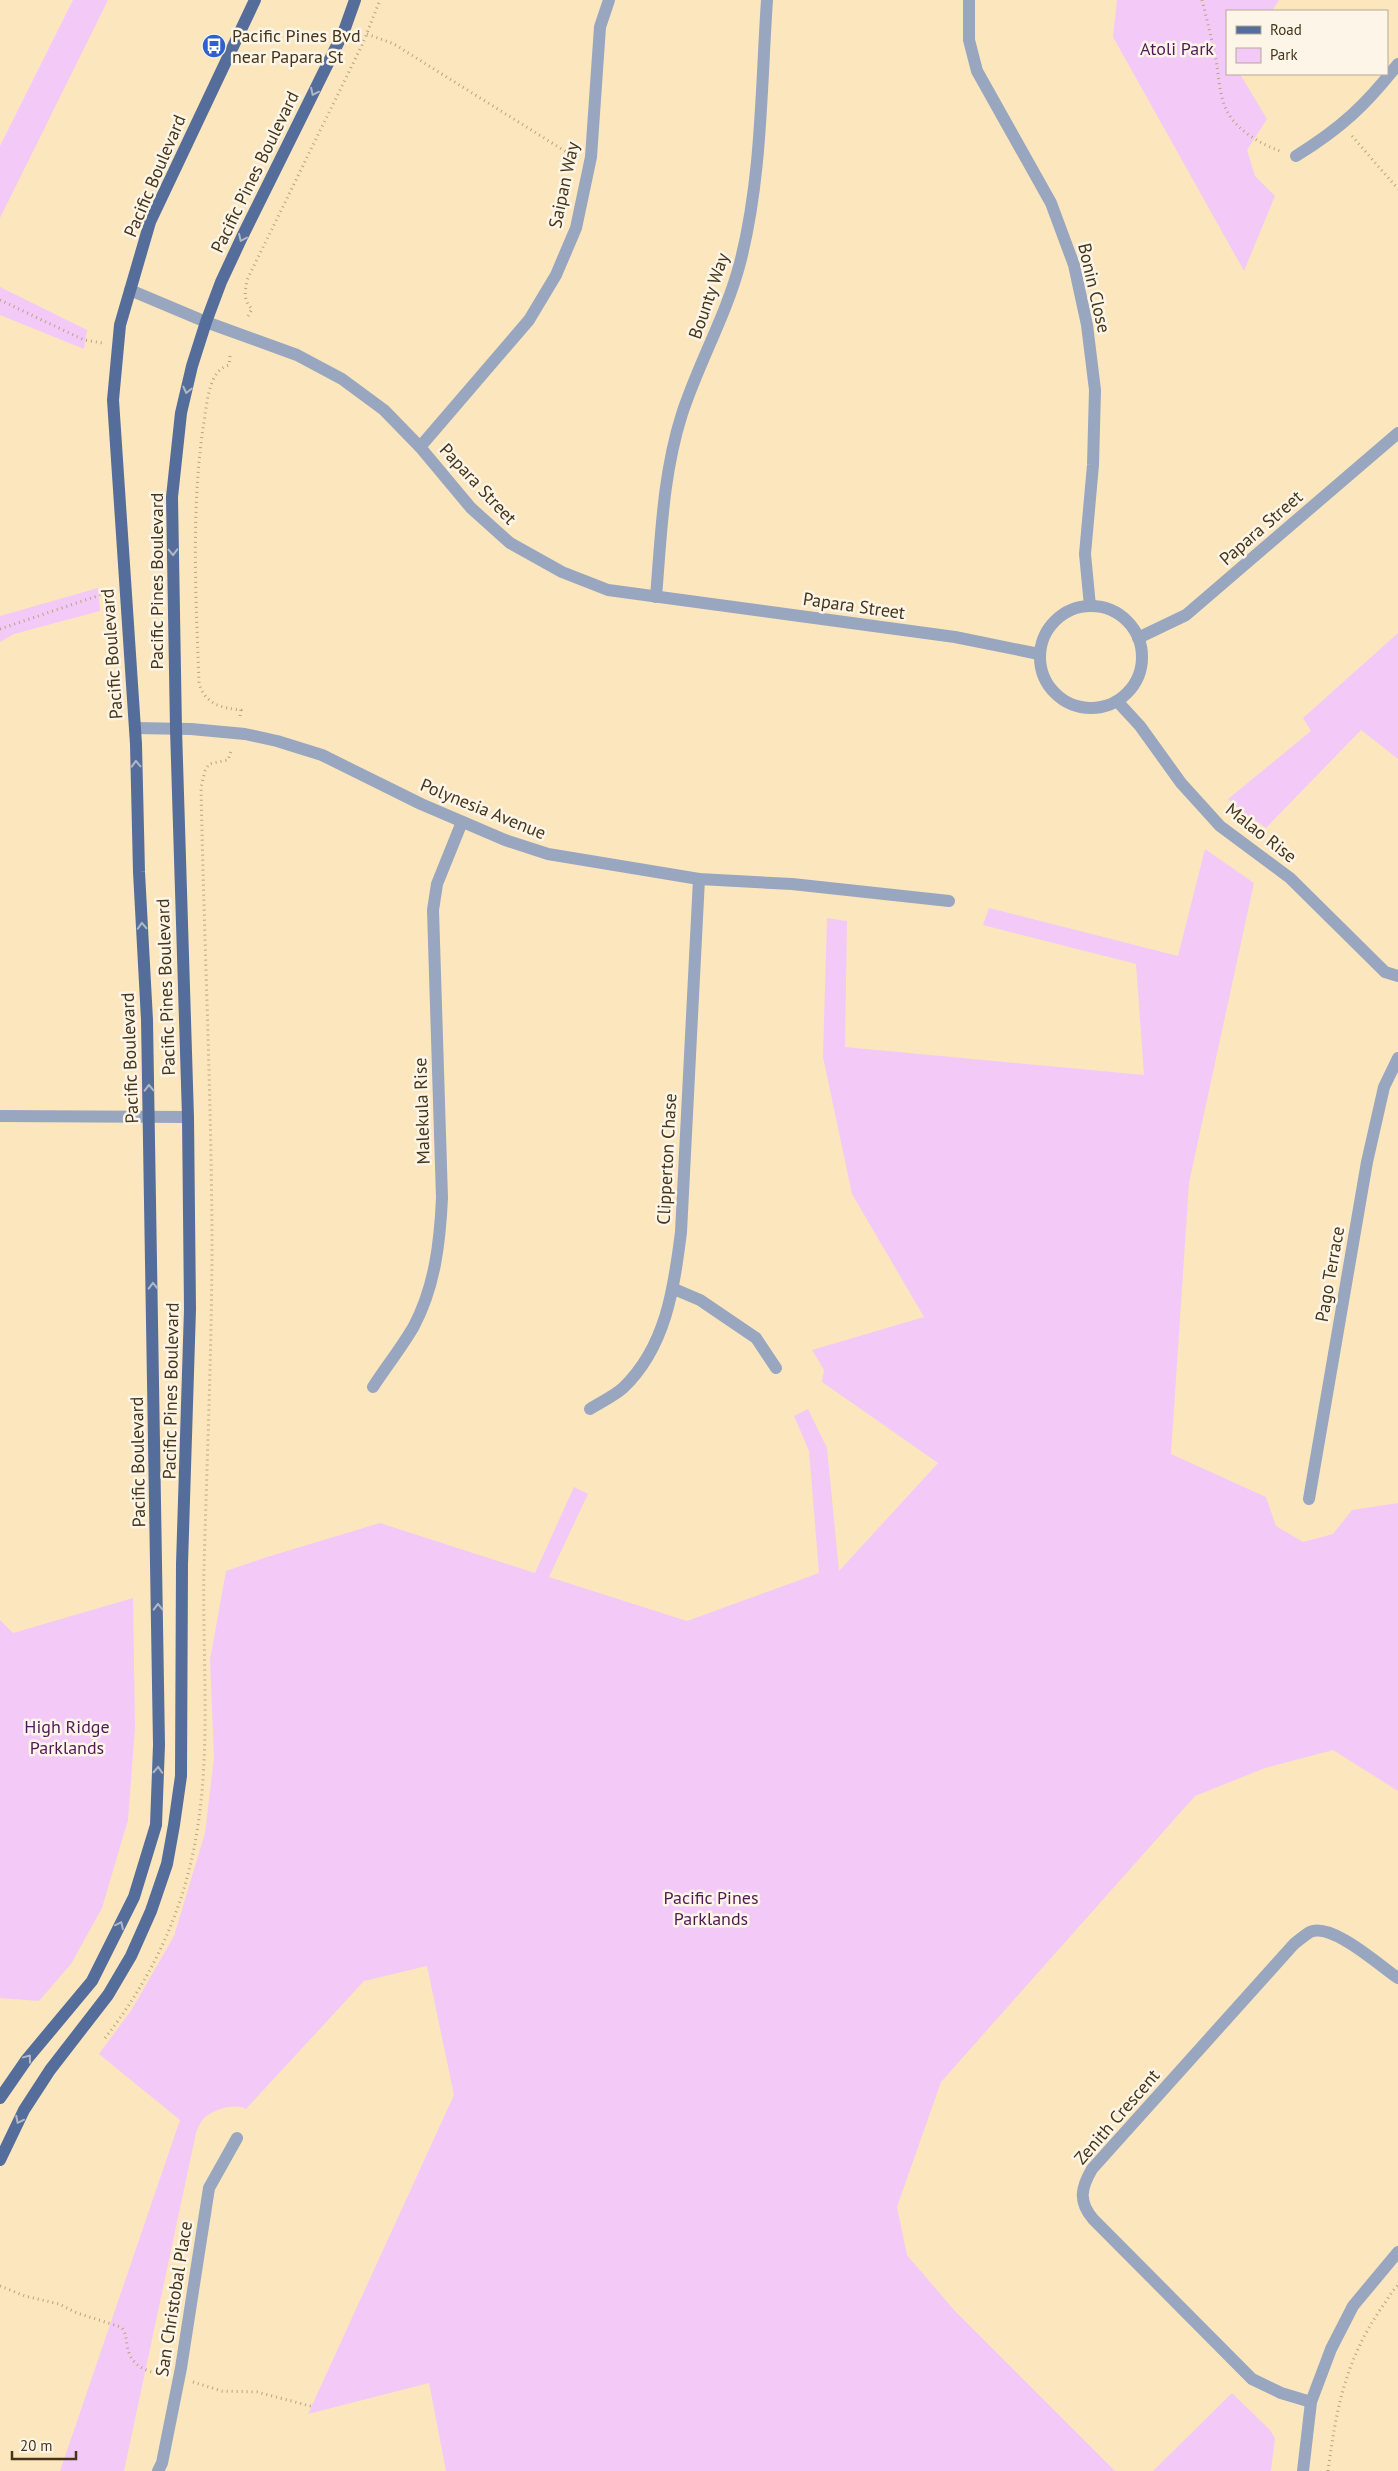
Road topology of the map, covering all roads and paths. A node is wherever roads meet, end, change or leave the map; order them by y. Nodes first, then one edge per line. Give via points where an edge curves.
1 (255, 0) edge
2 (355, 0) edge
3 (380, 0) edge
4 (609, 0) edge
5 (767, 0) edge
6 (969, 0) edge
7 (1202, 0) edge
8 (366, 34) junction
9 (1398, 64) edge
10 (1342, 124) junction
11 (1296, 156) joint
12 (591, 157) junction
13 (1398, 189) edge
14 (130, 290) junction
15 (0, 300) edge
16 (248, 316) dead end
17 (206, 322) junction
18 (118, 345) junction
19 (230, 356) dead end
20 (1398, 433) edge
21 (420, 447) junction
22 (125, 592) junction
23 (656, 597) junction
24 (1090, 606) junction
25 (0, 629) edge
26 (1138, 638) junction
27 (1039, 654) junction
28 (1117, 701) junction
29 (240, 716) dead end
30 (135, 728) junction
31 (176, 729) junction
32 (462, 822) junction
33 (699, 878) junction
34 (949, 901) dead end
35 (1398, 976) edge
36 (1398, 1058) edge
37 (0, 1116) edge
38 (150, 1117) junction
39 (188, 1117) junction
40 (674, 1289) junction
41 (776, 1368) dead end
42 (373, 1388) dead end
43 (590, 1408) dead end
44 (1309, 1499) dead end
45 (1398, 1978) edge
46 (0, 2098) edge
47 (237, 2138) dead end
48 (0, 2160) edge
49 (1398, 2252) edge
50 (1398, 2285) edge
51 (0, 2286) edge
52 (179, 2378) junction
53 (1310, 2402) junction
54 (314, 2407) dead end
55 (158, 2471) edge
56 (1303, 2471) edge
57 (1328, 2471) edge

1 - 14 main road, Pacific Boulevard via 150,222
2 -> 17 main road, Pacific Pines Boulevard via 344,31 221,282
3 - 8 path
4 - 12 street, Saipan Way via 600,27
5 - 23 street, Bounty Way via 752,205 728,304 682,414 667,475
6 - 24 street, Bonin Close via 969,40 977,71 1051,203 1074,265 1087,325 1095,390 1093,465 1085,554
7 - 11 path via 1228,113 1241,128 1266,146
8 - 12 path via 394,44 568,153
8 - 16 path via 247,280 246,302 252,309
9 - 10 street via 1371,98
10 - 11 street
10 - 13 path
12 - 21 street, Saipan Way via 576,228 556,275 529,320
14 - 17 street, Papara Street
14 - 18 main road, Pacific Boulevard
15 - 18 path via 84,340
17 - 21 street, Papara Street via 298,355 342,379 384,410
17 -> 31 main road, Pacific Pines Boulevard via 181,413 172,497
18 - 22 main road, Pacific Boulevard via 113,400
19 - 29 path via 230,365 222,368 214,378 206,411 196,474 195,554 199,683 206,698 223,708 241,710
20 - 26 street, Papara Street via 1186,615
21 - 23 street, Papara Street via 471,508 510,543 562,572 608,590
22 - 25 path via 100,595
22 - 30 main road, Pacific Boulevard
23 - 27 street, Papara Street via 955,637
24 - 26 street via 1119,614
24 - 27 street via 1071,610 1055,620 1044,636
26 - 28 street via 1142,655 1139,673 1131,689
27 - 28 street via 1042,673 1050,689 1064,701 1081,708 1100,708
28 - 35 street, Malao Rise via 1140,726 1181,783 1220,826 1290,878 1385,972
30 - 31 street, Polynesia Avenue
38 -> 30 main road, Pacific Boulevard
31 - 32 street, Polynesia Avenue via 245,734 322,755
31 - 39 main road, Pacific Pines Boulevard
32 - 33 street, Polynesia Avenue via 548,854
32 - 42 street, Malekula Rise via 437,884 433,910 442,1198 439,1245 429,1289 414,1326
33 - 34 street, Polynesia Avenue via 792,884
33 - 40 street, Clipperton Chase via 681,1232
36 - 44 street, Pago Terrace via 1384,1087 1367,1162
37 - 38 street
38 - 39 street
46 -> 38 main road, Pacific Boulevard via 92,1981 134,1897 156,1825 160,1745
39 -> 48 main road, Pacific Pines Boulevard via 190,1309 182,1564 182,1776 166,1864 151,1911 131,1956 108,1995 50,2070 24,2110
40 - 41 street via 700,1300 756,1338
40 - 43 street, Clipperton Chase via 646,1361 622,1389
45 - 53 street, Zenith Crescent via 1341,1937 1325,1930 1311,1931 1294,1944 1092,2168 1081,2196 1093,2219 1252,2380
47 - 52 street, San Christobal Place via 209,2188
49 - 53 street via 1353,2306 1331,2349
50 - 57 path via 1370,2326 1345,2378
51 - 52 path via 121,2327 133,2362 153,2373
52 - 54 path via 222,2391 257,2392
52 - 55 street, San Christobal Place
53 - 56 street

